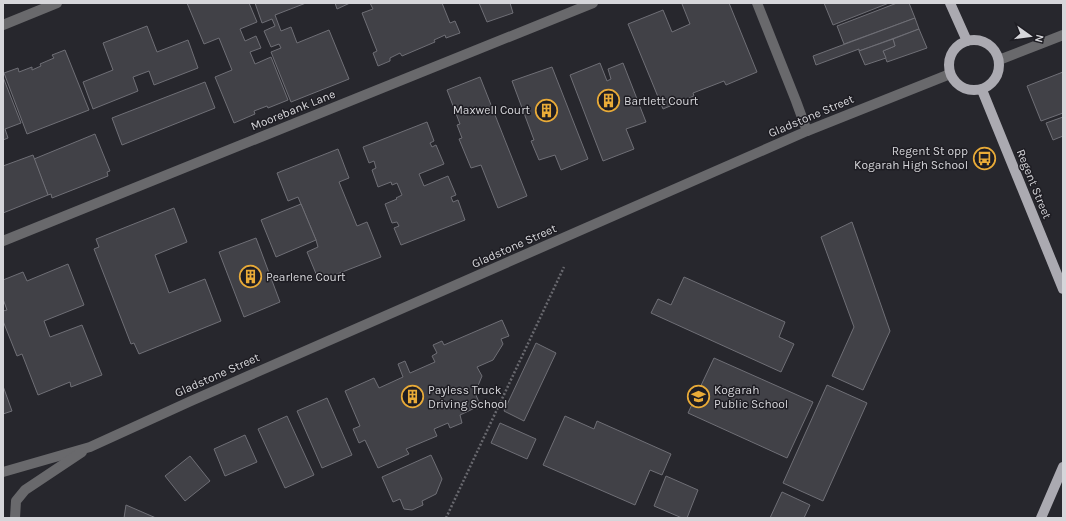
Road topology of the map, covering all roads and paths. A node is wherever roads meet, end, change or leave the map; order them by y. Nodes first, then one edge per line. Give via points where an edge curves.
1 (57, 3) edge
2 (593, 3) edge
3 (757, 3) edge
4 (950, 3) edge
5 (3, 25) edge
6 (1063, 35) edge
7 (967, 41) junction
8 (999, 60) junction
9 (950, 74) junction
10 (982, 90) junction
11 (807, 131) junction
12 (3, 241) edge
13 (564, 267) dead end
14 (1063, 289) edge
15 (90, 447) junction
16 (1063, 467) edge
17 (3, 472) edge
18 (15, 518) edge
19 (446, 518) edge
20 (1040, 518) edge

1 - 5 street
2 - 12 street, Moorebank Lane
3 - 11 street
4 - 7 main road
6 - 8 street
7 - 8 main road via 983,41 996,52
7 - 9 main road via 959,45 952,54
8 - 10 main road via 998,75 989,87
9 - 10 main road via 967,90
9 - 11 street, Gladstone Street
10 - 14 main road, Regent Street
11 - 15 street, Gladstone Street
13 - 19 path
15 - 17 street, Gladstone Street
15 - 18 street, Gladstone Street via 25,490 16,501
16 - 20 main road

